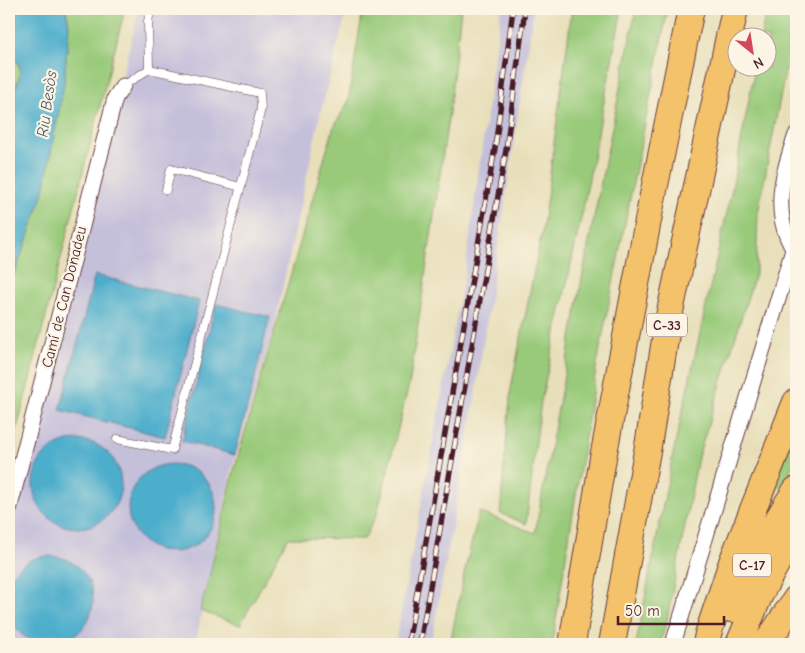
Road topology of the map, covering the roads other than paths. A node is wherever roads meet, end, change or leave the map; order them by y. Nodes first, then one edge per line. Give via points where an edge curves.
1 (151, 9) edge
2 (691, 9) edge
3 (735, 9) edge
4 (150, 69) junction
5 (124, 86) joint
6 (796, 135) edge
7 (240, 187) junction
8 (166, 190) dead end
9 (795, 251) edge
10 (796, 402) edge
11 (117, 439) dead end
12 (796, 490) edge
13 (9, 510) edge
14 (796, 528) edge
15 (796, 599) edge
16 (572, 644) edge
17 (612, 644) edge
18 (673, 644) edge
19 (706, 644) edge
20 (717, 644) edge
21 (739, 644) edge
22 (766, 644) edge

1 - 4 lane via 148,21
2 - 16 highway, C-33 via 603,458
3 - 17 highway, C-33 via 668,321
4 - 5 lane
4 - 7 lane via 260,93 261,108
5 - 13 street, Camí de Can Donadeu via 115,98
6 - 9 street via 780,195 785,233
7 - 8 lane via 171,169
7 - 11 lane via 172,450
9 - 18 street
10 - 19 highway via 732,562
12 - 20 highway, C-17 via 755,560
14 - 21 highway, C-17 via 761,592
15 - 22 highway

